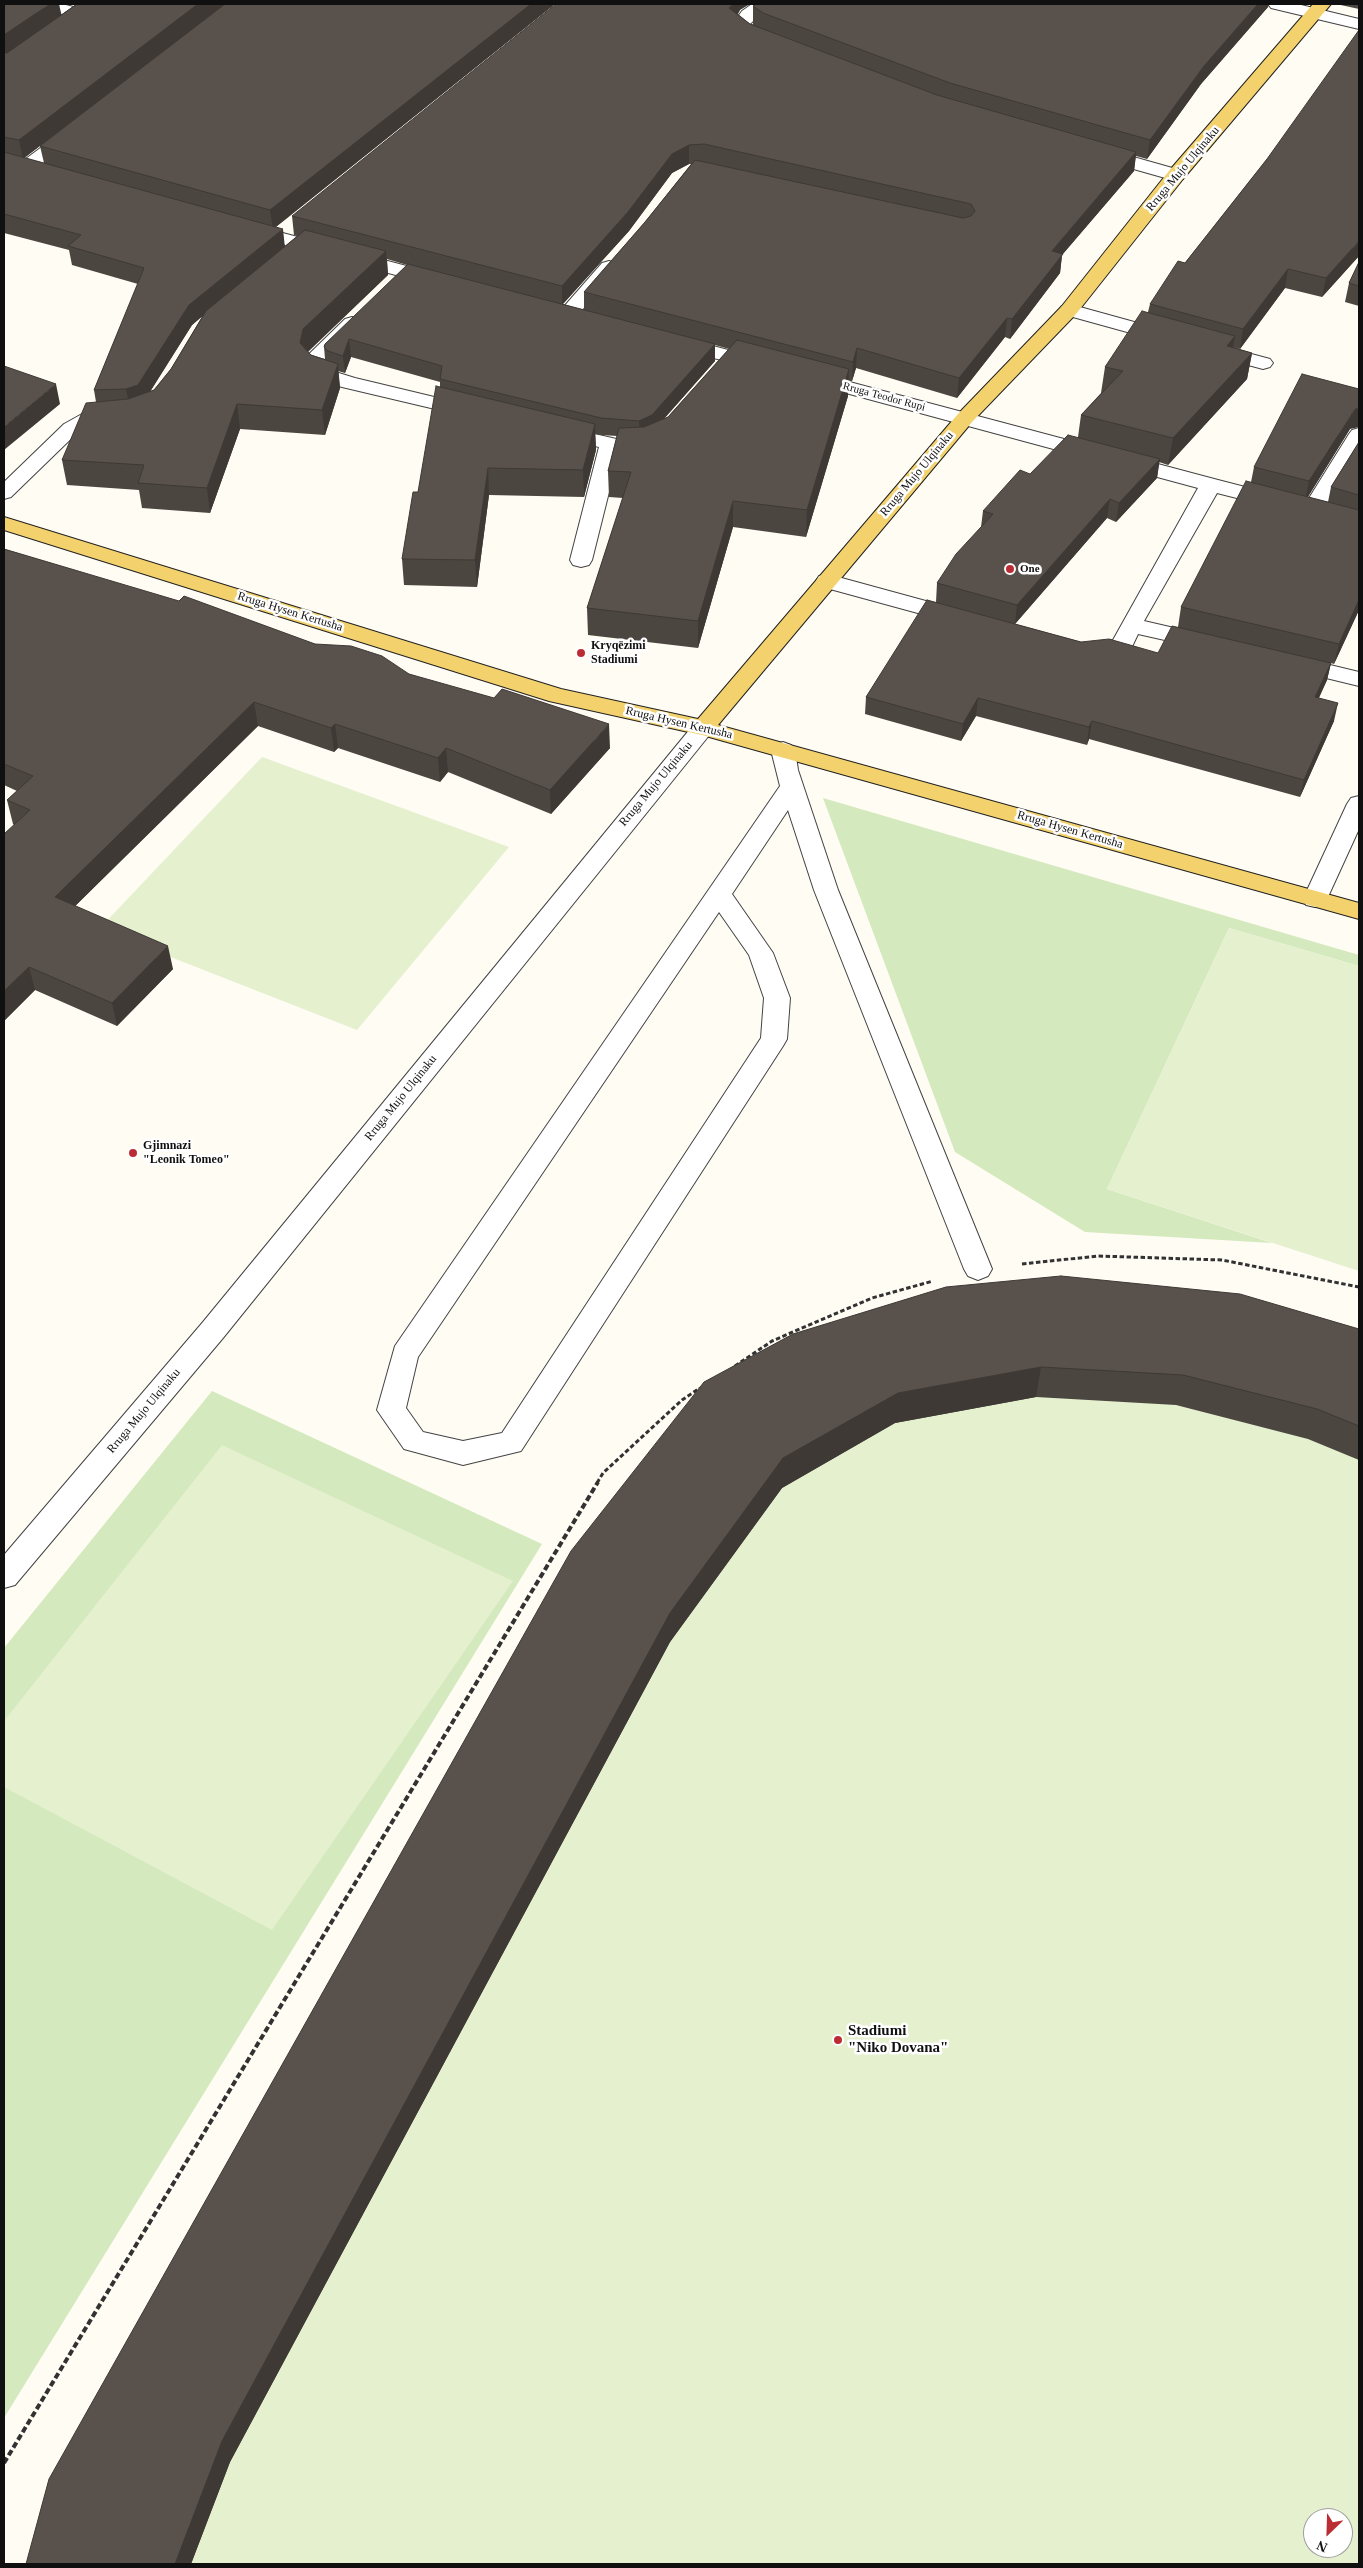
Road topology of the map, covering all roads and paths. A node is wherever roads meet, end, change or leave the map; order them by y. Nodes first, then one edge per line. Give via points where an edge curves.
1 (44, 4) edge
2 (762, 4) edge
3 (1277, 4) edge
4 (86, 9) edge
5 (1319, 9) edge
6 (64, 24) edge
7 (1359, 24) edge
8 (784, 47) edge
9 (89, 119) edge
10 (1080, 148) edge
11 (46, 174) edge
12 (1176, 175) junction
13 (228, 224) edge
14 (619, 256) edge
15 (453, 284) edge
16 (1069, 310) junction
17 (364, 311) edge
18 (568, 314) edge
19 (664, 339) edge
20 (1263, 363) dead end
21 (132, 416) edge
22 (492, 416) edge
23 (965, 418) junction
24 (538, 427) edge
25 (667, 430) edge
26 (1359, 434) edge
27 (610, 444) junction
28 (1211, 484) junction
29 (4, 493) edge
30 (4, 522) edge
31 (580, 560) dead end
32 (827, 581) junction
33 (976, 622) edge
34 (1131, 625) junction
35 (1226, 647) edge
36 (1070, 648) edge
37 (1274, 658) edge
38 (1359, 679) edge
39 (704, 728) junction
40 (783, 750) junction
41 (791, 787) junction
42 (1359, 804) edge
43 (718, 894) junction
44 (1315, 899) junction
45 (1359, 912) edge
46 (978, 1269) dead end
47 (603, 1473) dead end
48 (4, 1576) edge
49 (4, 2463) edge

1 - 4 street
2 - 8 street via 740,26 756,37
3 - 5 street
4 - 6 street
5 - 7 street
5 - 12 main road, Rruga Mujo Ulqinaku
9 - 11 street via 19,166
10 - 12 street
12 - 16 main road, Rruga Mujo Ulqinaku
13 - 15 street via 283,232 296,251 398,278
14 - 18 street
16 - 20 street
16 - 23 main road, Rruga Mujo Ulqinaku
17 - 22 street via 315,358 314,366 322,374 348,383
19 - 23 street, Rruga Teodor Rupi via 725,364 787,371
21 - 29 street via 89,418 71,428
23 - 28 street, Rruga Teodor Rupi
23 - 32 main road, Rruga Mujo Ulqinaku
24 - 27 street
25 - 27 street via 660,438 644,446
26 - 28 street, Rruga Teodor Rupi via 1322,514
27 - 31 street
28 - 34 street
30 - 39 main road, Rruga Hysen Kertusha via 556,696
32 - 33 street
32 - 39 main road, Rruga Mujo Ulqinaku
34 - 35 street
34 - 36 street via 1122,646 1079,651
37 - 38 street
39 - 40 main road, Rruga Hysen Kertusha
39 - 48 street, Rruga Mujo Ulqinaku via 213,1330
40 - 41 street
40 - 44 main road, Rruga Hysen Kertusha
41 - 43 street
41 - 46 street via 826,890
42 - 44 street
43 - 43 street via 405,1354 391,1410 414,1441 463,1453 510,1443 774,1039 777,998 761,952
44 - 45 main road, Rruga Hysen Kertusha
47 - 49 path

